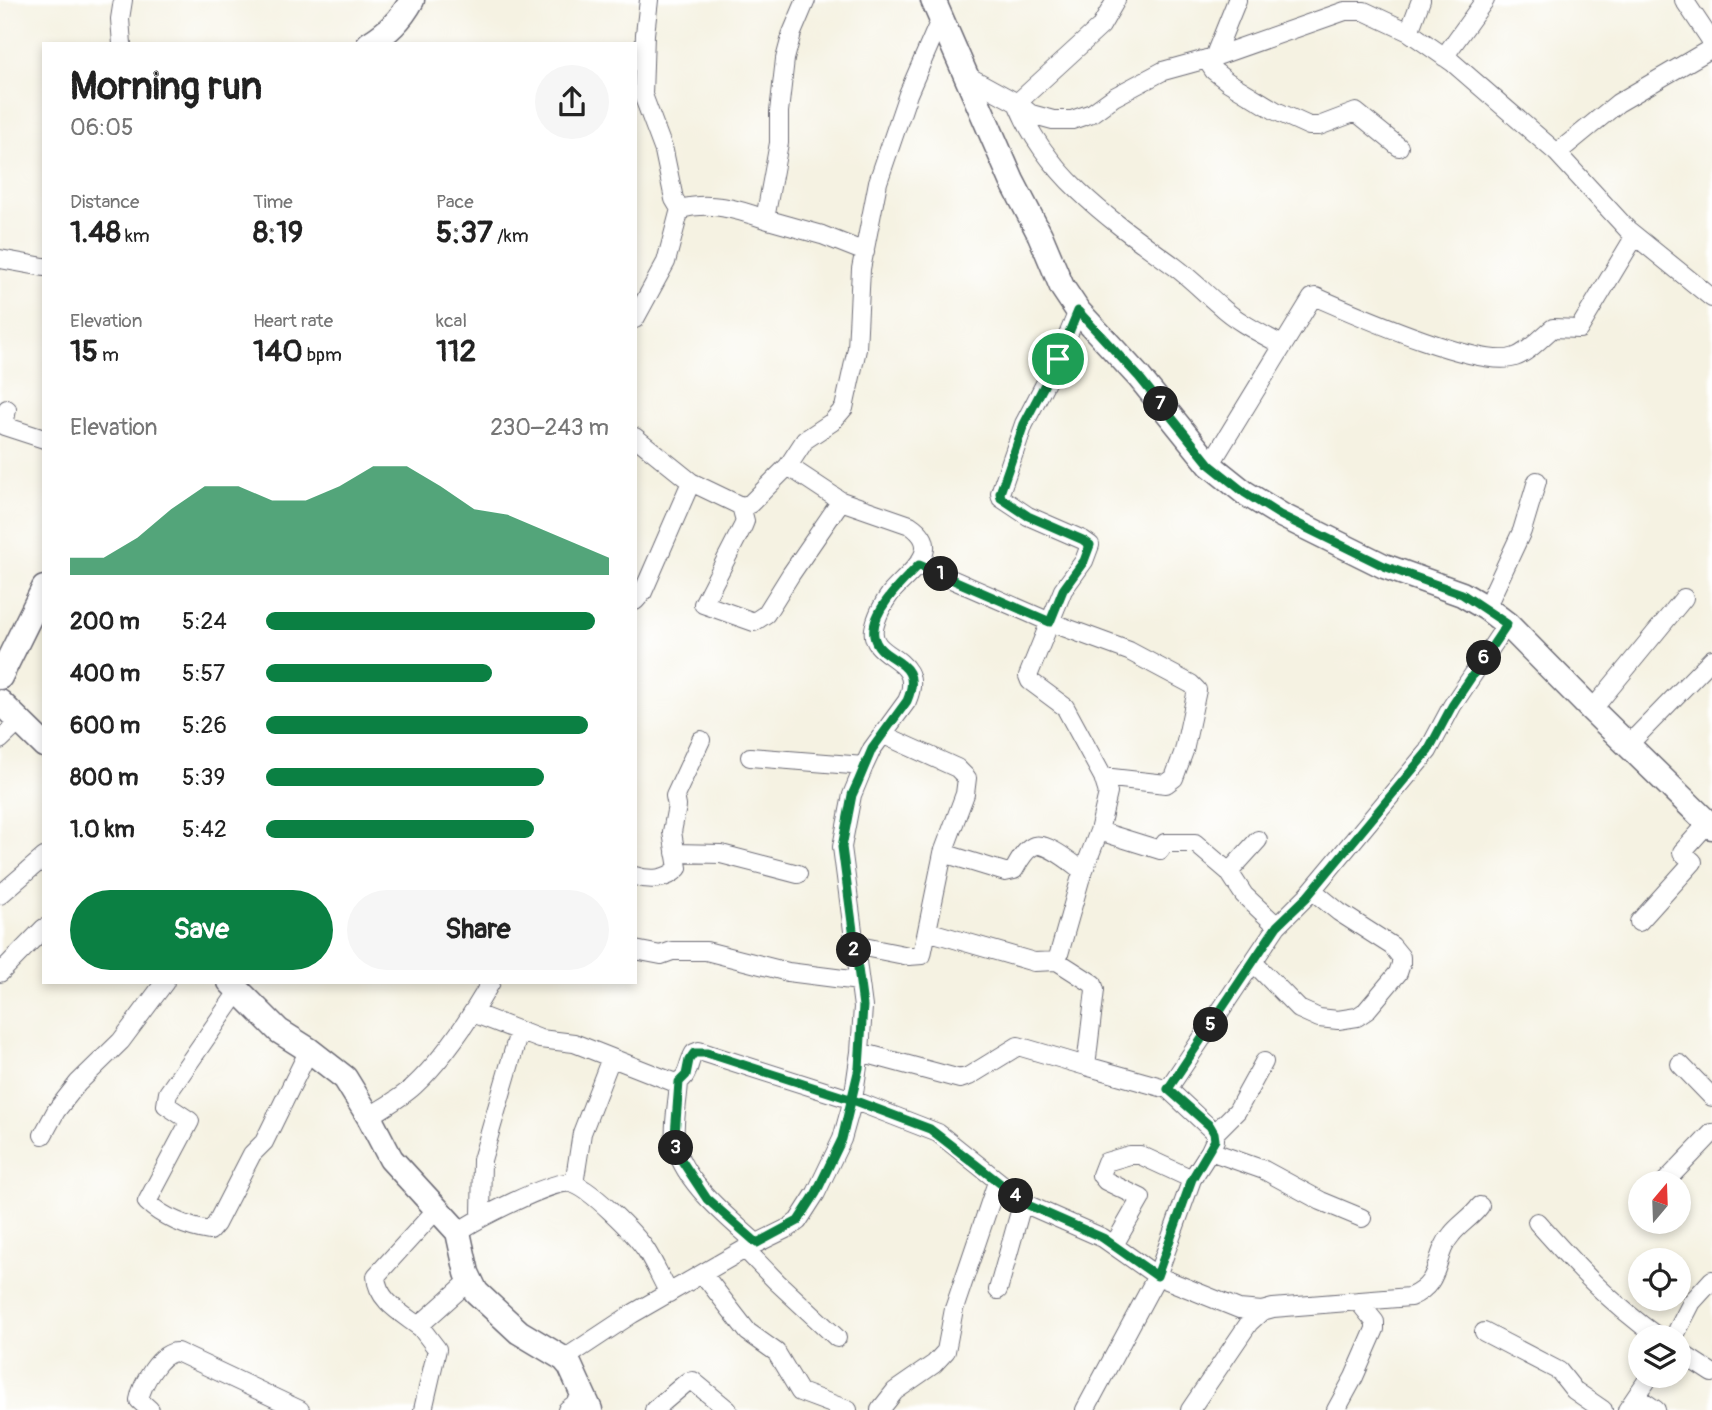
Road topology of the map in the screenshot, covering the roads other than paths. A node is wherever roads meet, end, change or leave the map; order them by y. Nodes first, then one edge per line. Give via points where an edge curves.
1 (123, 0) edge
2 (412, 0) edge
3 (649, 0) edge
4 (806, 0) edge
5 (1116, 0) edge
6 (1237, 0) edge
7 (1421, 0) edge
8 (1485, 0) edge
9 (1684, 0) edge
10 (1366, 5) edge
11 (937, 9) edge
12 (1409, 32) junction
13 (122, 42) edge
14 (372, 42) edge
15 (1712, 42) edge
16 (1712, 48) edge
17 (1444, 57) junction
18 (1210, 58) junction
19 (964, 74) junction
20 (1017, 103) junction
21 (1399, 147) dead end
22 (1557, 153) junction
23 (680, 209) junction
24 (765, 219) junction
25 (1635, 236) junction
26 (865, 252) junction
27 (0, 259) edge
28 (42, 267) edge
29 (1712, 298) edge
30 (1078, 311) junction
31 (637, 315) edge
32 (1282, 345) junction
33 (7, 409) dead end
34 (42, 438) edge
35 (637, 439) edge
36 (1210, 465) junction
37 (788, 466) junction
38 (1537, 481) dead end
39 (691, 482) junction
40 (841, 501) junction
41 (741, 506) junction
42 (919, 565) junction
43 (42, 592) edge
44 (1684, 598) dead end
45 (637, 599) edge
46 (1486, 608) junction
47 (1050, 622) junction
48 (1507, 624) junction
49 (1712, 659) edge
50 (0, 677) edge
51 (0, 702) edge
52 (1592, 710) junction
53 (19, 722) junction
54 (884, 735) junction
55 (0, 740) edge
56 (701, 740) dead end
57 (42, 743) edge
58 (1628, 745) junction
59 (750, 757) dead end
60 (864, 766) junction
61 (1104, 777) junction
62 (1710, 825) edge
63 (1099, 831) junction
64 (1258, 840) dead end
65 (675, 853) junction
66 (943, 853) junction
67 (42, 859) edge
68 (1083, 871) junction
69 (1229, 872) junction
70 (798, 874) dead end
71 (637, 877) edge
72 (1312, 890) junction
73 (0, 895) edge
74 (1639, 922) dead end
75 (1277, 926) junction
76 (42, 930) edge
77 (927, 931) junction
78 (854, 945) junction
79 (637, 950) edge
80 (1057, 961) junction
81 (1254, 963) junction
82 (0, 973) edge
83 (859, 981) junction
84 (164, 984) edge
85 (490, 984) edge
86 (234, 987) edge
87 (473, 1013) junction
88 (519, 1032) junction
89 (309, 1049) junction
90 (860, 1052) junction
91 (611, 1058) junction
92 (1264, 1062) dead end
93 (1680, 1064) dead end
94 (1086, 1066) junction
95 (679, 1082) junction
96 (1168, 1089) junction
97 (1712, 1097) edge
98 (853, 1100) junction
99 (369, 1117) junction
100 (1214, 1133) junction
101 (1712, 1133) edge
102 (43, 1135) dead end
103 (1210, 1151) junction
104 (1676, 1171) edge
105 (1192, 1179) junction
106 (996, 1182) junction
107 (574, 1184) junction
108 (1023, 1201) junction
109 (1480, 1206) dead end
110 (437, 1209) junction
111 (481, 1216) junction
112 (1362, 1218) dead end
113 (1537, 1222) dead end
114 (458, 1232) junction
115 (1114, 1245) junction
116 (751, 1246) junction
117 (703, 1273) junction
118 (1157, 1276) junction
119 (1712, 1280) edge
120 (469, 1281) junction
121 (998, 1290) dead end
122 (669, 1293) junction
123 (1358, 1301) junction
124 (1262, 1311) junction
125 (1641, 1325) edge
126 (1680, 1325) edge
127 (421, 1328) junction
128 (1484, 1332) dead end
129 (837, 1339) dead end
130 (564, 1359) junction
131 (1691, 1359) edge
132 (1712, 1373) edge
133 (1642, 1388) edge
134 (1632, 1404) edge
135 (580, 1406) edge
136 (150, 1410) edge
137 (300, 1410) edge
138 (423, 1410) edge
139 (654, 1410) edge
140 (728, 1410) edge
141 (848, 1410) edge
142 (880, 1410) edge
143 (1086, 1410) edge
144 (1189, 1410) edge
145 (1336, 1410) edge
146 (1603, 1410) edge
147 (1656, 1410) edge

1 - 13 street
2 - 14 main road via 388,32
3 - 23 street via 643,95
4 - 24 street via 785,59 779,143
5 - 20 street via 1101,26
6 - 18 street
7 - 12 street
8 - 17 street
9 - 15 street
10 - 12 street
10 - 18 street
11 - 19 main road
11 - 26 street via 878,182
12 - 17 street
16 - 22 street via 1618,103
17 - 22 street
18 - 20 street via 1163,71 1072,120 1031,114
18 - 21 street via 1214,71 1228,82 1300,123 1319,126 1356,112
19 - 20 street
19 - 30 main road via 1062,287
20 - 32 street via 1041,148 1088,201 1237,319
22 - 25 street
23 - 24 street via 698,204 737,209
23 - 31 street via 666,262
24 - 26 street
25 - 29 street
25 - 32 street via 1579,329 1553,328 1516,357 1478,357 1446,348 1316,296
26 - 37 street via 857,349 844,408 805,440
27 - 28 street
30 - 36 main road
30 - 47 street via 1024,424 1000,493 1028,516 1090,545
32 - 36 street
33 - 34 street via 4,426
35 - 39 street
36 - 46 main road via 1280,515 1384,566 1462,594
37 - 40 street
37 - 41 street via 750,503
38 - 46 street via 1522,531
39 - 41 street
39 - 45 street
40 - 41 street via 766,614 754,622 703,604 745,521
40 - 42 street via 918,531 924,539
42 - 47 street
42 - 54 street via 891,593 874,629 879,647 904,665 912,682 907,701
43 - 50 main road
44 - 52 street
46 - 48 main road
47 - 61 street via 1030,681 1065,707
47 - 61 street via 1129,651 1197,690 1174,779 1166,784
48 - 52 main road
48 - 72 street via 1428,751
49 - 58 street
51 - 53 main road
52 - 58 main road
53 - 55 street
53 - 57 main road
54 - 60 street
54 - 66 street via 957,768 967,778
56 - 65 street via 675,796
58 - 62 main road
59 - 60 street
60 - 78 street via 852,795 842,847
61 - 63 street via 1108,793
62 - 74 street via 1682,852 1693,862
63 - 68 street
63 - 69 street via 1160,850 1165,843 1195,843
64 - 69 street
65 - 70 street via 721,854
65 - 71 street via 678,868 671,875
66 - 68 street via 1005,872 1014,870 1035,845 1051,849
66 - 77 street
67 - 73 street
68 - 80 street
69 - 75 street via 1244,895
72 - 75 street
72 - 81 street via 1392,946 1401,957 1398,973 1366,1011 1338,1020 1299,1009
75 - 81 street
76 - 82 street
77 - 78 street via 922,955 916,957
77 - 80 street via 1034,962
78 - 83 street
79 - 83 street via 661,955 706,951 788,972
80 - 94 street via 1093,984 1095,990
81 - 96 street
83 - 90 street via 863,1006
84 - 102 street via 121,1041 78,1083
85 - 87 street
86 - 89 main road via 290,1040
86 - 89 street via 169,1093 166,1105 190,1121 147,1202 155,1210 210,1231 252,1154 264,1142
87 - 88 street
87 - 99 street via 412,1087
88 - 91 street via 574,1043
88 - 111 street via 482,1160
89 - 99 main road via 345,1078
90 - 94 street via 960,1079 1018,1046
90 - 98 street
91 - 95 street
91 - 107 street via 582,1133
92 - 100 street via 1237,1111
93 - 97 street
94 - 96 street
95 - 98 street via 689,1060 699,1051
95 - 116 street via 678,1155 707,1199
96 - 100 street
98 - 106 street via 937,1133
98 - 116 street via 838,1150 802,1215 790,1227
99 - 110 main road via 391,1159
100 - 103 street
101 - 104 street
103 - 105 street
103 - 112 street via 1264,1170
105 - 115 street via 1140,1155 1106,1162 1101,1175 1106,1181 1142,1198
105 - 118 street
106 - 108 street
106 - 142 street via 954,1309 946,1351 895,1391
107 - 111 street via 559,1184
107 - 122 street via 595,1197 638,1240
108 - 115 street
108 - 121 street
109 - 123 street via 1452,1233 1426,1289 1410,1297
110 - 114 main road
110 - 127 street via 376,1276 386,1301
111 - 114 street
113 - 125 street via 1588,1279
114 - 120 main road
115 - 118 street
116 - 117 street
116 - 129 street via 777,1282
117 - 122 street
117 - 141 street via 748,1332 781,1358 800,1392
118 - 124 street via 1239,1309
118 - 143 street
119 - 126 street via 1692,1302
120 - 127 street via 425,1319
120 - 130 main road via 519,1332
122 - 130 street
123 - 124 street
123 - 145 street via 1375,1322 1375,1329
124 - 144 street
127 - 138 street via 437,1349
128 - 146 street via 1559,1371 1574,1390
130 - 135 main road
131 - 132 street
133 - 134 street
134 - 147 street
136 - 137 street via 139,1400 140,1394 170,1352
139 - 140 street via 693,1381

